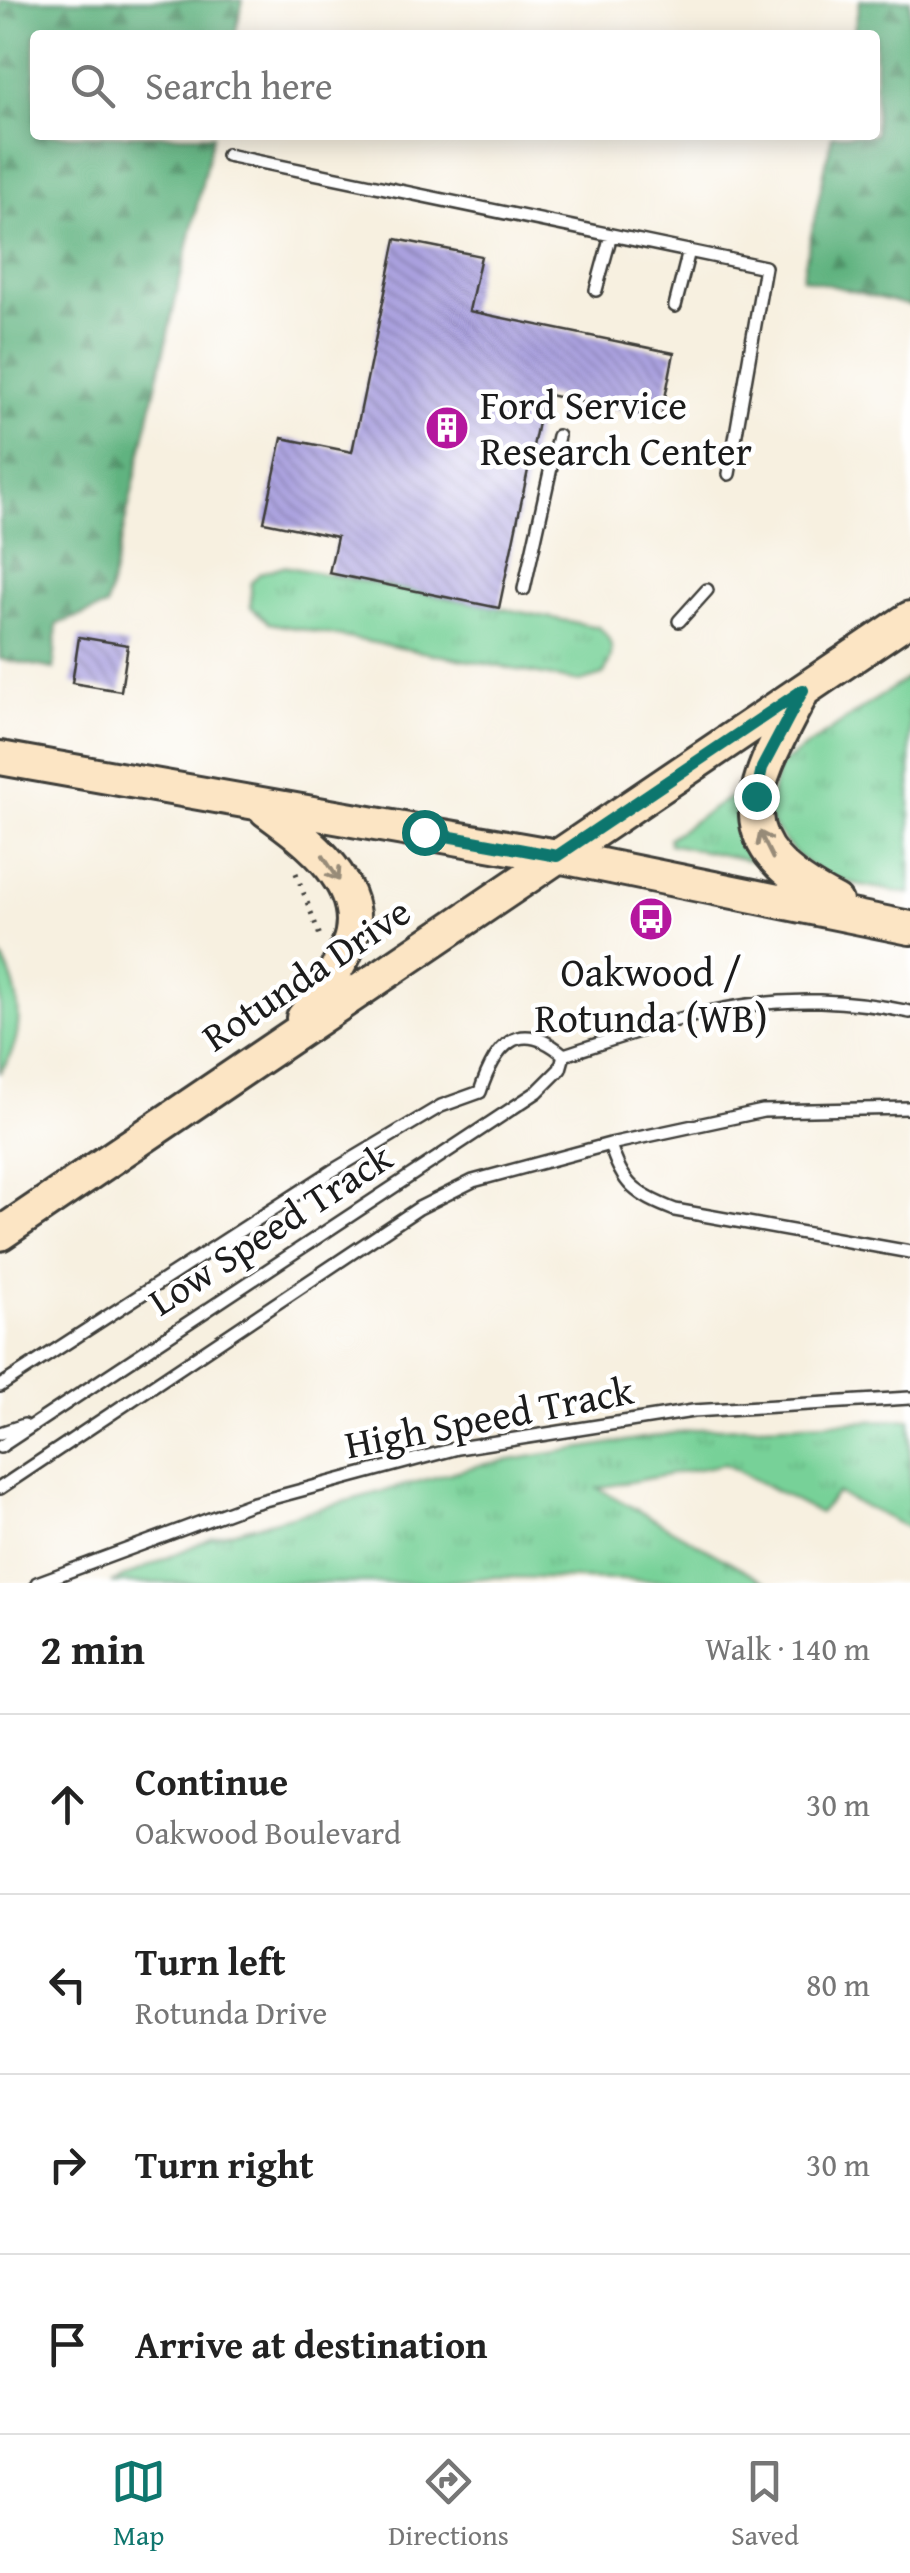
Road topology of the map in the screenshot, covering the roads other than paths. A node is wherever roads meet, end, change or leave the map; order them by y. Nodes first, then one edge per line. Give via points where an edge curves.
1 (226, 155) dead end
2 (611, 235) junction
3 (689, 251) junction
4 (596, 290) dead end
5 (675, 306) dead end
6 (558, 436) dead end
7 (729, 474) dead end
8 (524, 588) dead end
9 (707, 590) dead end
10 (910, 618) edge
11 (679, 621) dead end
12 (803, 690) junction
13 (0, 758) edge
14 (259, 804) junction
15 (557, 856) junction
16 (871, 920) junction
17 (910, 928) edge
18 (910, 1012) edge
19 (289, 1038) junction
20 (564, 1055) junction
21 (910, 1108) edge
22 (610, 1144) junction
23 (0, 1234) edge
24 (910, 1252) edge
25 (0, 1386) edge
26 (910, 1398) edge
27 (40, 1420) junction
28 (0, 1433) edge
29 (0, 1447) edge
30 (0, 1488) edge
31 (37, 1583) edge

1 - 2 lane
2 - 3 lane
2 - 4 lane
3 - 5 lane
3 - 7 lane via 765,267
6 - 8 lane
9 - 11 lane
10 - 12 main road, Rotunda Drive
12 - 15 main road, Rotunda Drive
16 -> 12 main road via 783,872 761,838 756,796 762,768
13 - 14 main road
14 - 15 main road
14 -> 19 main road via 316,846 336,874 350,916 350,942
15 - 16 main road
15 - 19 main road, Rotunda Drive
16 - 17 main road
18 - 20 lane via 852,1000 784,998 718,1008
19 - 23 main road, Rotunda Drive
20 - 25 lane via 530,1035 510,1042 492,1056 480,1092 441,1106 332,1171
20 - 27 lane, Low Speed Track via 560,1069 537,1092
21 - 22 lane, Low Speed Track via 764,1111
22 - 24 lane via 618,1174 646,1198 675,1210
22 - 30 lane, Low Speed Track via 472,1181 420,1208
26 - 31 lane, High Speed Track via 693,1410 458,1448 250,1504
27 - 28 lane
27 - 29 lane, Low Speed Track

